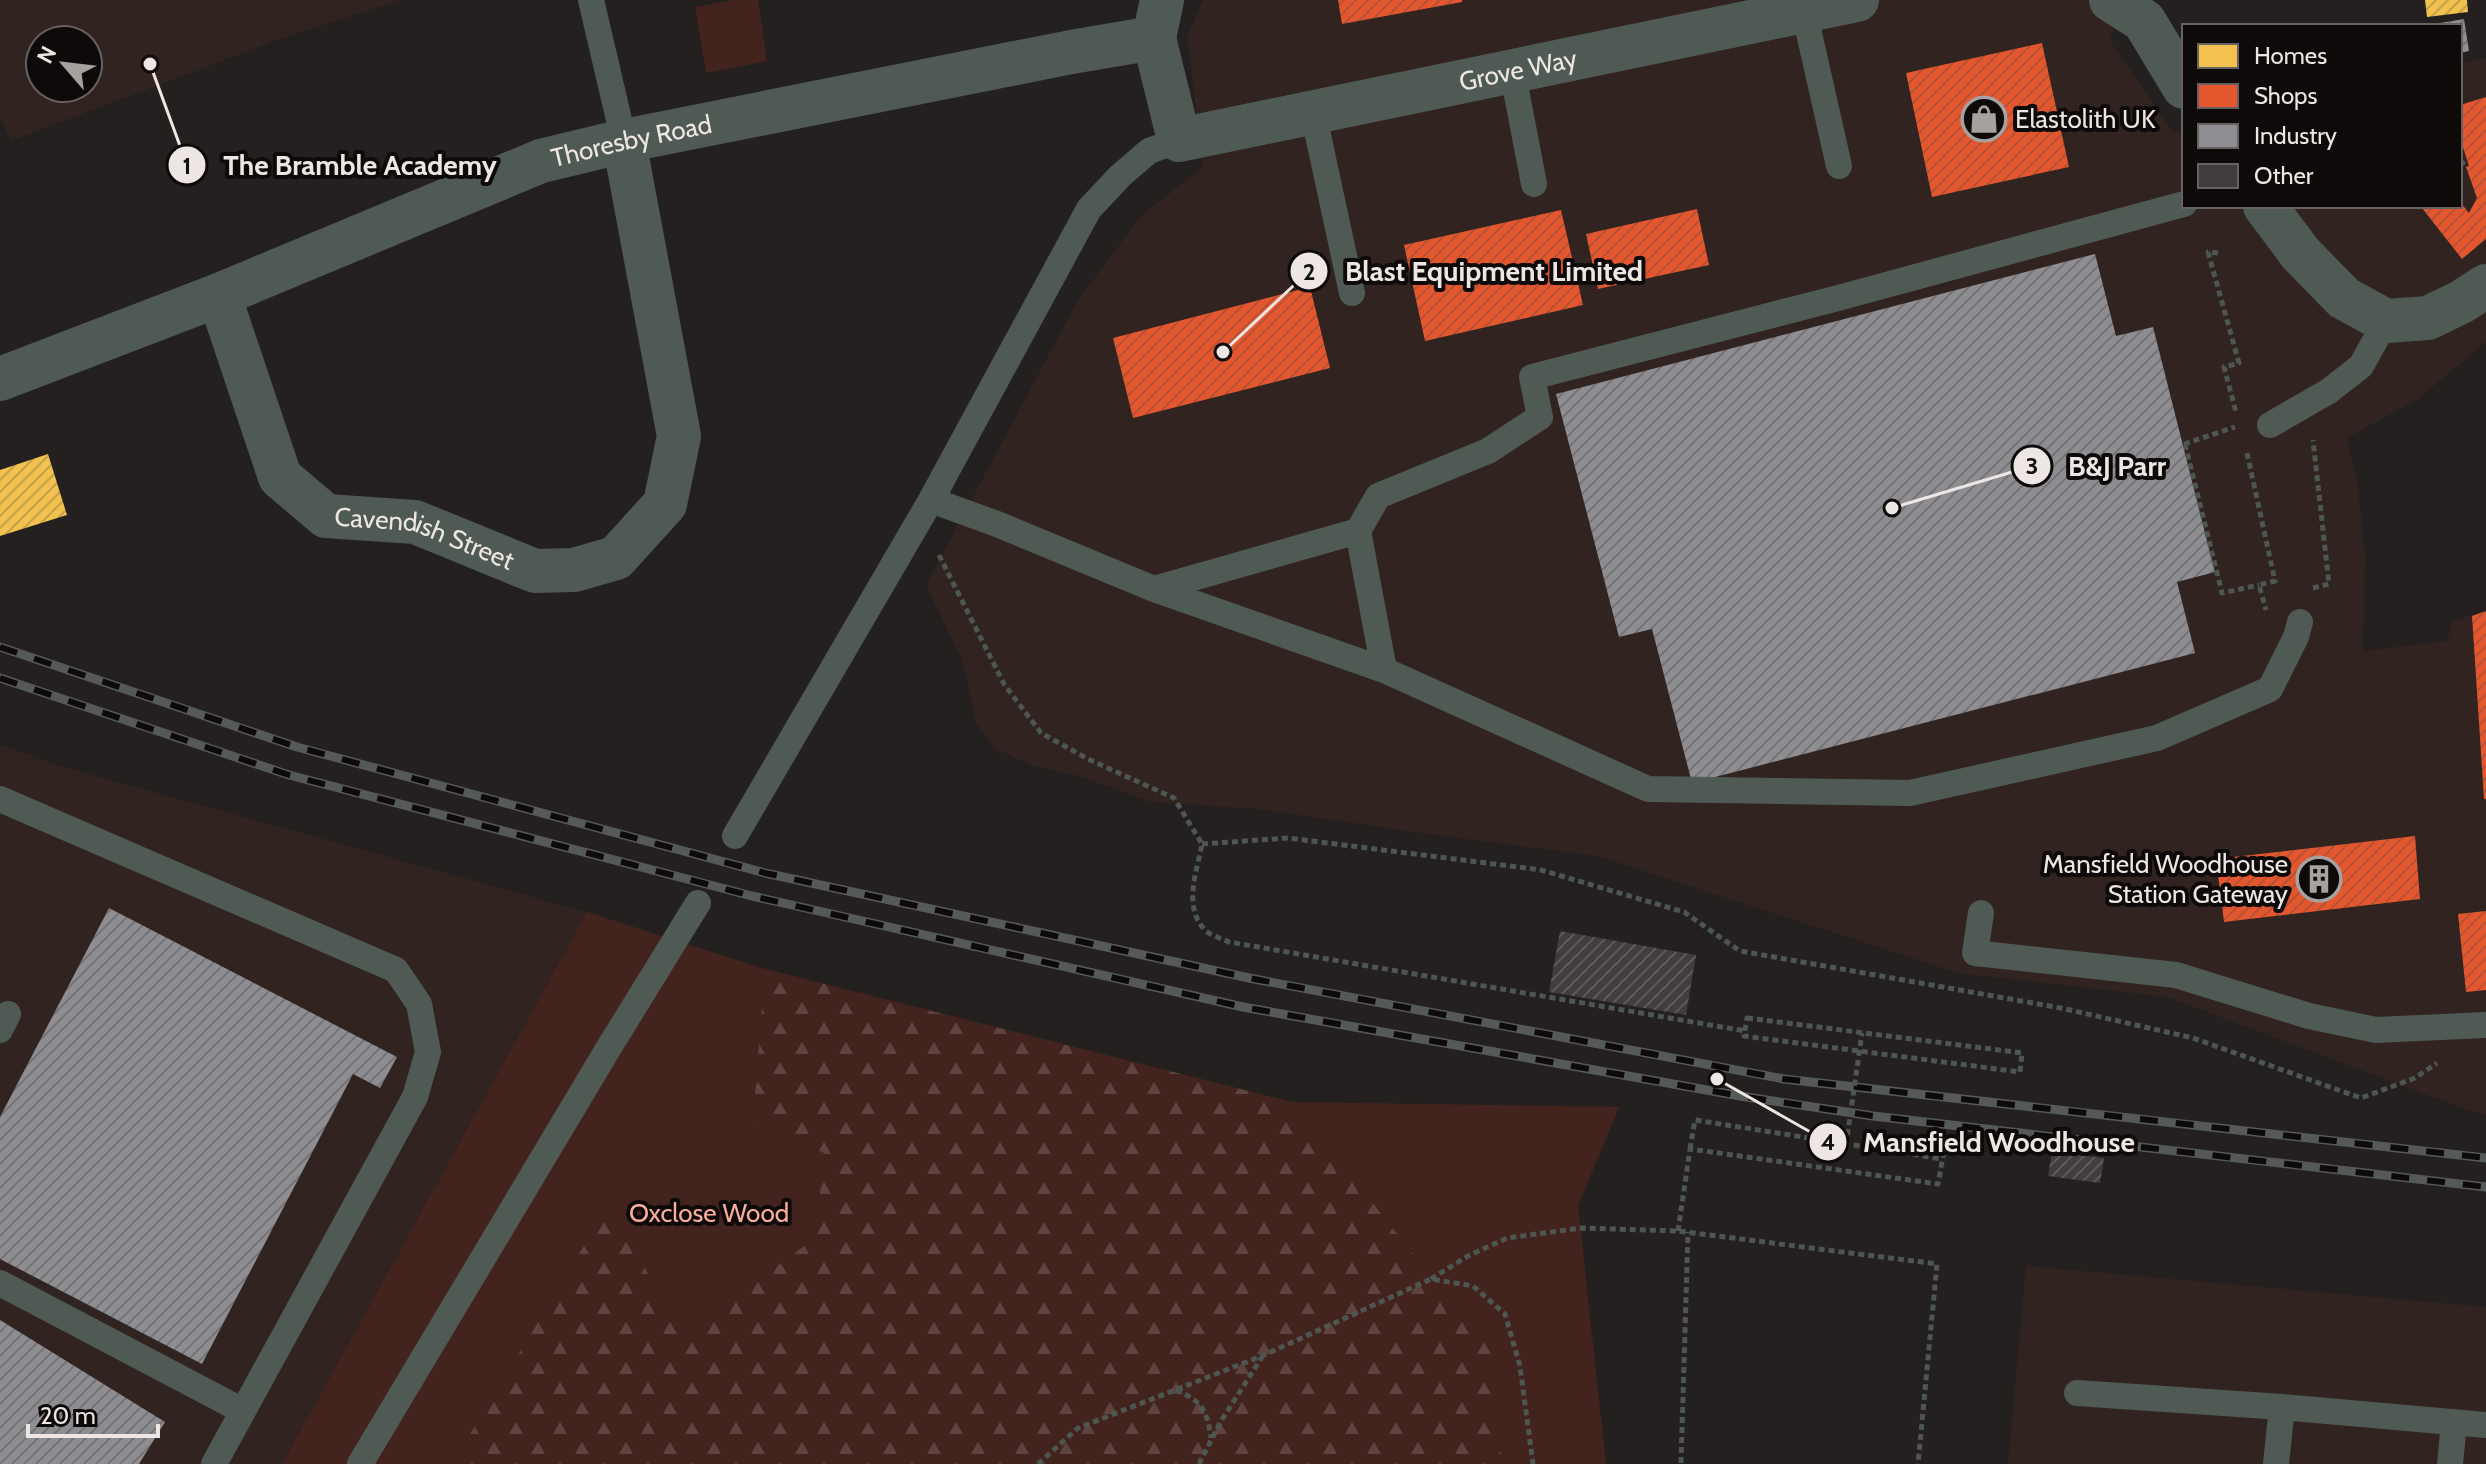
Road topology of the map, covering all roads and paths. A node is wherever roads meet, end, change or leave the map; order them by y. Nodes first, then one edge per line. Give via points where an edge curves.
1 (591, 0) edge
2 (1857, 0) edge
3 (2137, 7) edge
4 (1804, 11) junction
5 (1158, 19) edge
6 (1512, 69) junction
7 (2182, 84) edge
8 (1313, 112) junction
9 (1179, 140) junction
10 (624, 141) junction
11 (2467, 159) dead end
12 (2462, 163) edge
13 (1839, 166) dead end
14 (1534, 184) dead end
15 (2182, 205) edge
16 (2266, 208) edge
17 (2486, 286) edge
18 (1352, 293) dead end
19 (219, 295) junction
20 (2386, 321) junction
21 (0, 379) edge
22 (2270, 425) dead end
23 (2240, 426) dead end
24 (2313, 435) dead end
25 (925, 510) junction
26 (1358, 531) junction
27 (2259, 585) dead end
28 (1154, 589) junction
29 (2304, 590) dead end
30 (2300, 622) dead end
31 (1384, 670) junction
32 (0, 799) edge
33 (735, 836) dead end
34 (1202, 844) junction
35 (698, 903) dead end
36 (1981, 913) dead end
37 (2486, 1025) edge
38 (2456, 1027) junction
39 (1745, 1031) junction
40 (1862, 1033) junction
41 (1846, 1145) junction
42 (1690, 1149) junction
43 (1944, 1151) dead end
44 (1942, 1159) junction
45 (1678, 1231) junction
46 (1688, 1232) junction
47 (1431, 1279) junction
48 (0, 1283) edge
49 (1262, 1356) junction
50 (1176, 1390) junction
51 (2077, 1393) dead end
52 (2282, 1407) junction
53 (243, 1411) junction
54 (2454, 1422) junction
55 (2486, 1425) edge
56 (1212, 1439) junction
57 (1681, 1463) edge
58 (214, 1464) edge
59 (360, 1464) edge
60 (1038, 1464) edge
61 (1199, 1464) edge
62 (1533, 1464) edge
63 (1918, 1464) edge
64 (2276, 1464) edge
65 (2450, 1464) edge

1 - 10 lane
2 - 4 street, Grove Way
3 - 7 street
4 - 6 street, Grove Way
4 - 13 lane
5 - 9 street
5 - 10 street, Thoresby Road via 1071,52
6 - 8 street, Grove Way
6 - 14 lane
8 - 9 street, Grove Way
8 - 18 lane
9 - 25 lane via 1149,151 1089,209
10 - 19 street, Thoresby Road via 541,161
10 - 19 street, Cavendish Street via 679,436 665,504 616,558 574,570 535,571 415,522 326,516 280,477
11 - 12 path
15 - 26 lane via 1532,377 1540,417 1488,451 1378,496
16 - 20 street via 2344,298
17 - 20 street via 2428,318
19 - 21 street, Thoresby Road
20 - 22 lane via 2361,366
23 - 27 path via 2184,444 2222,593
24 - 29 path via 2329,584
25 - 28 lane via 997,524
25 - 33 lane
25 - 34 path via 1004,684 1041,733 1174,798
26 - 28 lane
26 - 31 lane
28 - 31 lane
30 - 31 lane via 2270,689 2157,738 1910,793 1648,789
32 - 53 lane via 396,970 419,1004 428,1052 415,1097
34 - 38 path via 1288,838 1541,870 1684,912 1740,951 2061,1008 2193,1038 2361,1098 2415,1078 2456,1050
34 - 39 path via 1191,895 1206,931 1229,942
35 - 59 lane
36 - 38 lane via 1975,953 2176,975 2309,1016 2376,1030
37 - 38 lane
39 - 40 path via 1747,1018
39 - 40 path via 1744,1036 2020,1072 2022,1053
40 - 41 path, bridge
41 - 42 path via 1695,1120
41 - 44 path
42 - 44 path via 1938,1184
42 - 45 path
43 - 44 path
45 - 46 path
45 - 47 path via 1581,1228 1507,1238
46 - 57 path
46 - 63 path via 1937,1264
47 - 49 path
47 - 62 path via 1473,1286 1505,1314 1520,1366
48 - 53 lane
49 - 50 path
49 - 56 path
50 - 56 path via 1202,1406
50 - 60 path via 1078,1428
51 - 52 lane
52 - 54 lane
52 - 64 lane
53 - 58 lane
54 - 55 lane
54 - 65 lane
56 - 61 path

